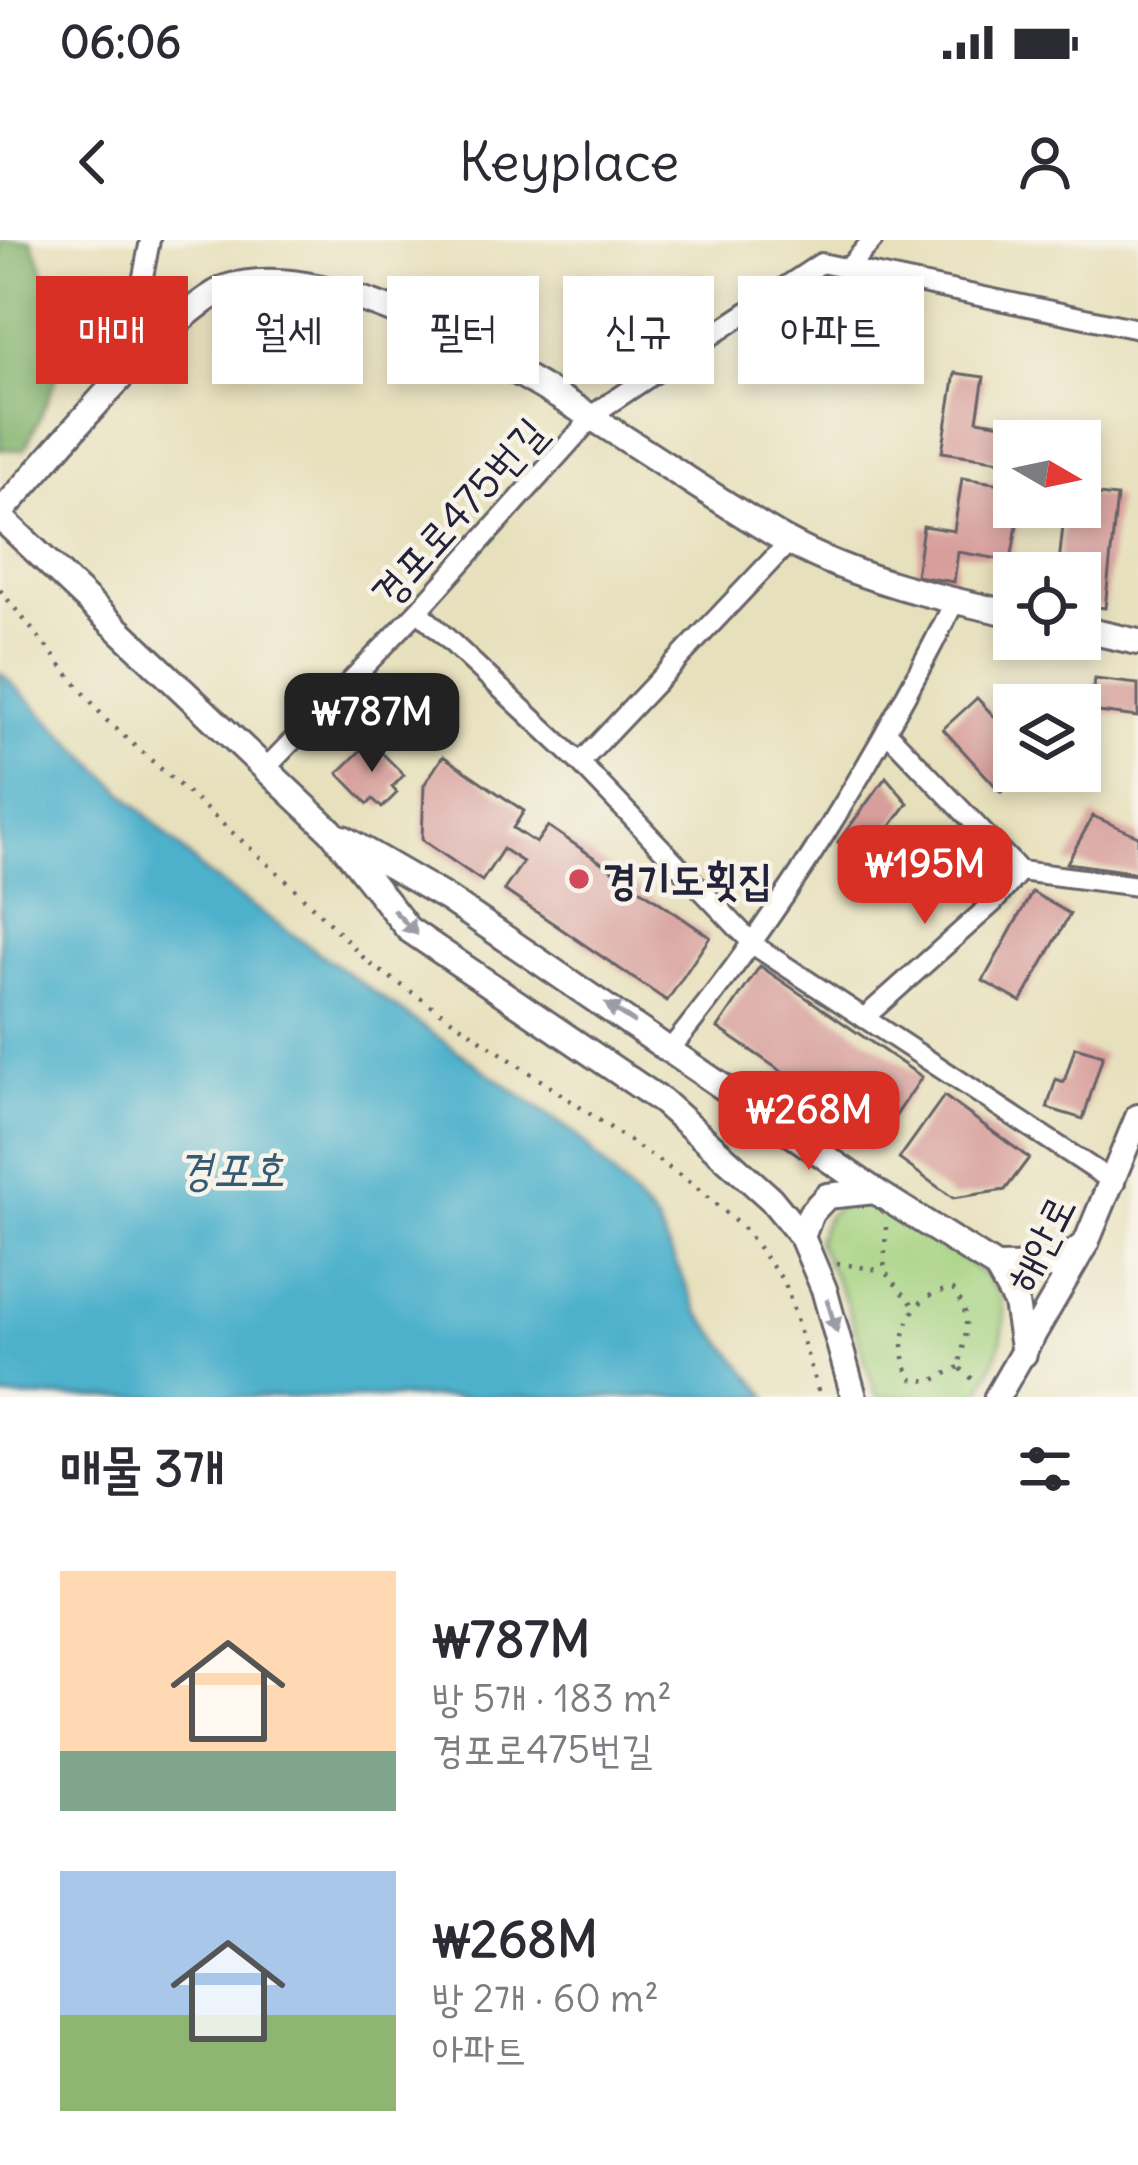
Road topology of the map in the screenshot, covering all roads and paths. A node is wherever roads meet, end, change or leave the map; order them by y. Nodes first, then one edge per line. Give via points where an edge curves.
1 (150, 240) edge
2 (873, 240) edge
3 (848, 268) junction
4 (143, 276) edge
5 (188, 317) edge
6 (1138, 329) edge
7 (120, 384) edge
8 (598, 411) junction
9 (0, 515) edge
10 (789, 542) junction
11 (0, 590) edge
12 (955, 602) junction
13 (993, 610) edge
14 (418, 611) junction
15 (1101, 634) edge
16 (1138, 642) edge
17 (889, 733) junction
18 (580, 763) junction
19 (265, 769) junction
20 (331, 831) junction
21 (1020, 871) junction
22 (1138, 886) edge
23 (754, 946) junction
24 (864, 1018) junction
25 (672, 1047) junction
26 (1138, 1117) edge
27 (1115, 1183) junction
28 (875, 1191) junction
29 (887, 1218) dead end
30 (802, 1238) junction
31 (1086, 1243) junction
32 (832, 1262) dead end
33 (996, 1267) junction
34 (884, 1271) junction
35 (914, 1306) junction
36 (1024, 1354) junction
37 (959, 1367) junction
38 (990, 1392) edge
39 (820, 1397) edge
40 (857, 1397) edge

1 - 4 street
2 - 3 street
3 - 6 street, 경포로475번길
3 - 8 street, 경포로475번길 via 821,263
5 - 8 street via 227,287 302,274 394,301 517,360
7 - 9 street
8 - 10 street
8 - 14 street, 경포로475번길
9 - 19 street
10 - 12 street
10 - 18 street
11 - 39 path via 106,720 369,963 694,1186 745,1230 785,1283
12 - 13 street
12 - 17 street
14 - 18 street
14 - 19 street, 경포로475번길
15 - 16 street
17 - 21 street
17 - 23 street
18 - 23 street
19 - 20 street
25 -> 20 street
20 -> 30 street via 408,929 663,1102 771,1199
21 - 22 street
21 - 24 street
23 - 24 street
23 - 25 street
24 - 27 street
25 - 28 street
26 - 27 street, 해안로
27 - 31 street, 해안로
28 - 30 street via 826,1196
28 - 33 street
29 - 34 path
30 -> 40 street
31 - 33 street via 1058,1266
31 - 36 street, 해안로
32 - 34 path
33 - 36 street via 1016,1303
34 - 35 path
35 - 37 path via 940,1290 953,1290 963,1302 969,1320
35 - 37 path via 902,1363 912,1379 932,1381
36 - 38 street, 해안로
37 - 38 path

